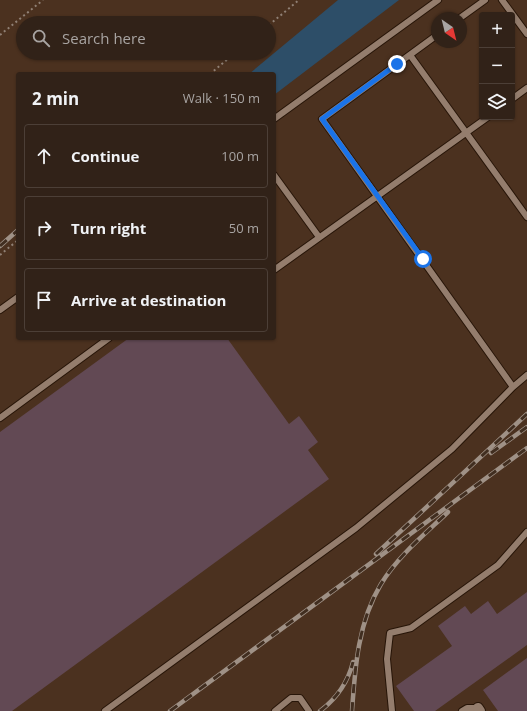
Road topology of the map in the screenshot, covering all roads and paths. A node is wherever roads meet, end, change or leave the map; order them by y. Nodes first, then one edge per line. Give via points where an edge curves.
1 (43, 0) edge
2 (300, 0) edge
3 (438, 0) edge
4 (485, 0) edge
5 (502, 0) edge
6 (467, 13) edge
7 (23, 16) edge
8 (276, 19) edge
9 (16, 22) edge
10 (527, 34) edge
11 (0, 35) edge
12 (431, 39) edge
13 (410, 55) junction
14 (227, 60) edge
15 (212, 72) edge
16 (527, 88) edge
17 (515, 97) edge
18 (276, 118) edge
19 (484, 120) edge
20 (466, 133) junction
21 (276, 178) edge
22 (378, 196) junction
23 (527, 217) edge
24 (320, 237) junction
25 (16, 242) edge
26 (0, 255) edge
27 (276, 269) edge
28 (16, 298) edge
29 (0, 310) edge
30 (106, 340) edge
31 (527, 375) edge
32 (513, 387) junction
33 (0, 418) edge
34 (527, 532) edge
35 (479, 710) edge
36 (105, 711) edge
37 (275, 711) edge
38 (309, 711) edge
39 (392, 711) edge
40 (462, 711) edge

1 - 7 path
2 - 8 path
3 - 18 lane
4 - 6 lane
5 - 10 lane
9 - 11 path
12 - 13 lane
13 - 20 lane
13 - 22 lane via 322,119
14 - 15 path
16 - 17 lane
19 - 20 lane
20 - 22 lane
20 - 23 lane
21 - 24 lane
22 - 24 lane
22 - 32 lane
24 - 27 lane
25 - 26 path
28 - 29 lane
30 - 33 lane
31 - 32 lane
32 - 36 lane via 452,449 356,528
34 - 39 lane via 498,565 412,628 390,633 387,659
35 - 40 lane via 467,708
37 - 38 lane via 291,698 300,698

